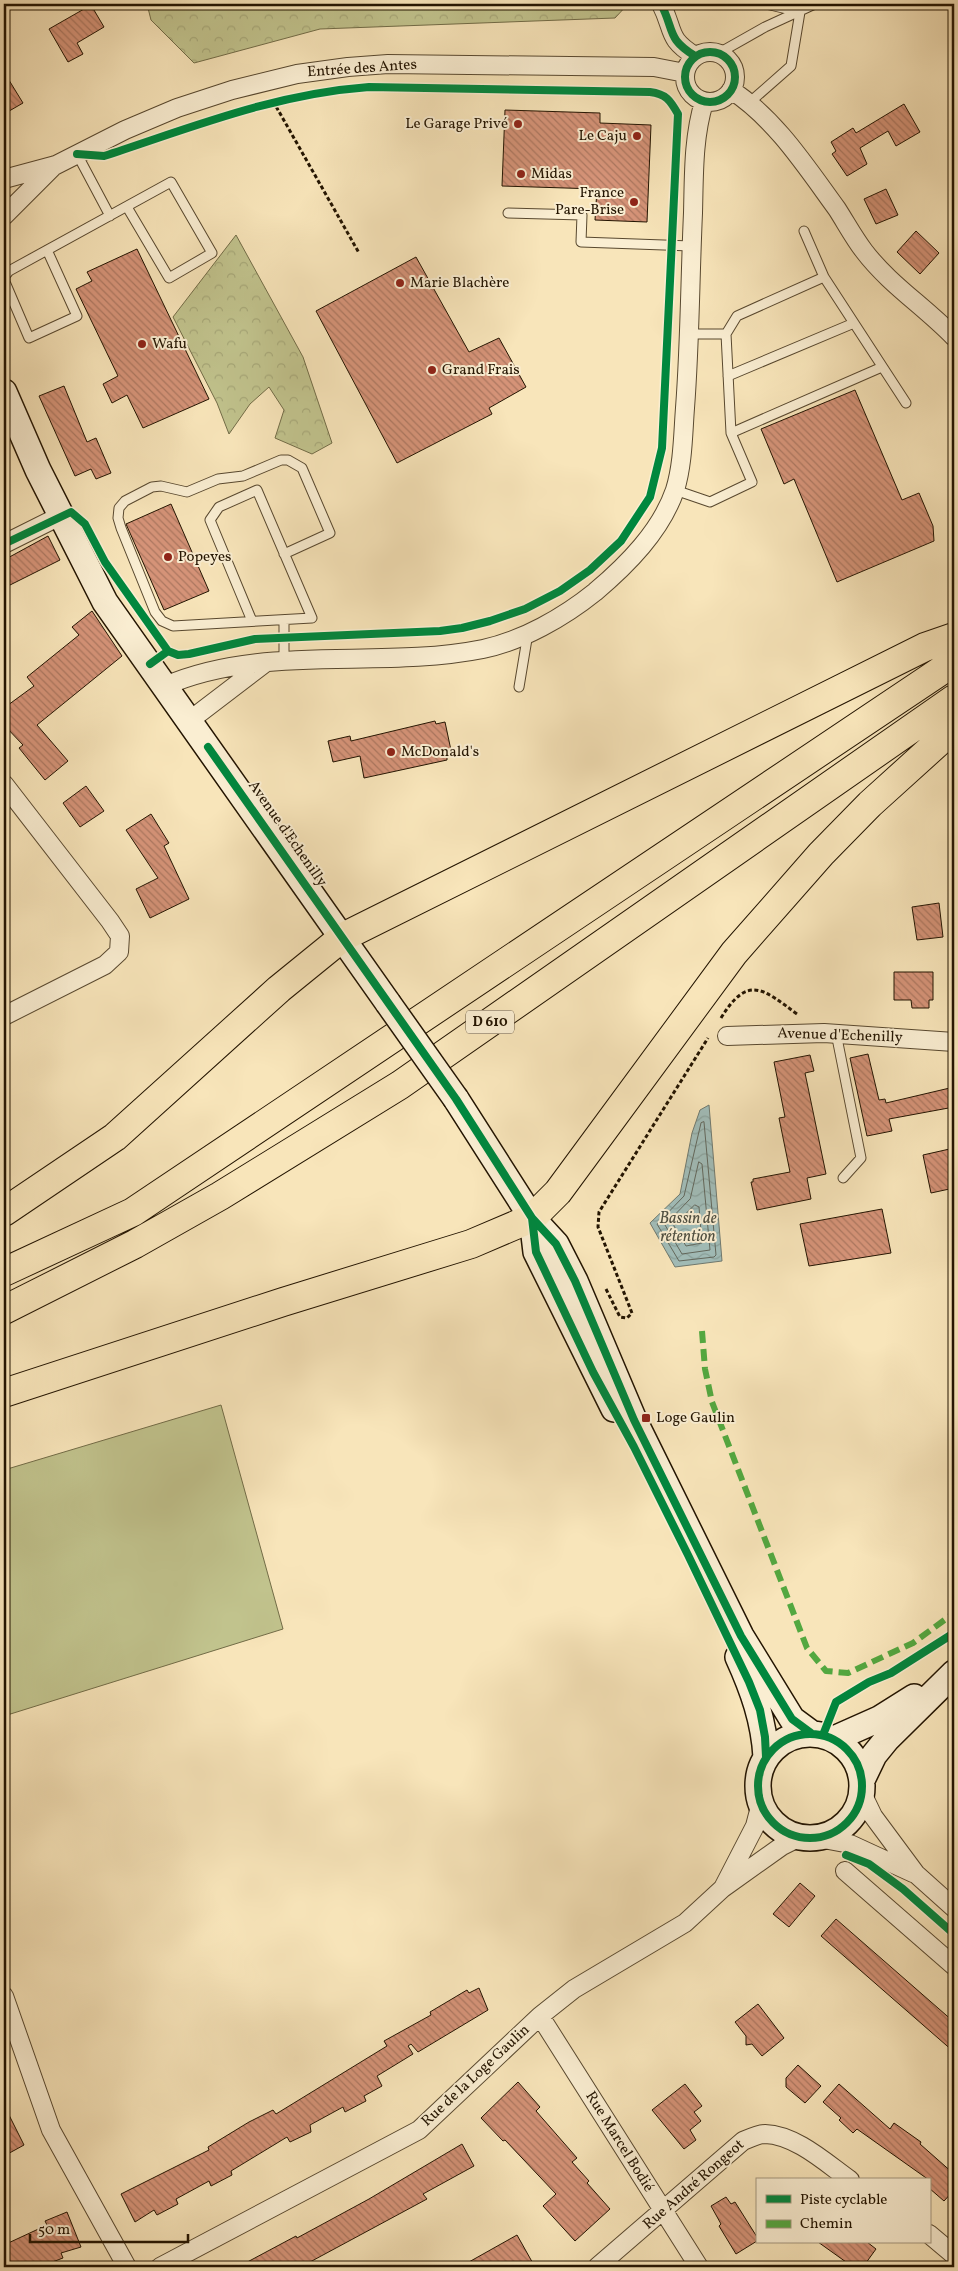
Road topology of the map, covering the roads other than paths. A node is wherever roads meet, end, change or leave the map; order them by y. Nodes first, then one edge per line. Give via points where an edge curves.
1 (661, 4) edge
2 (766, 4) edge
3 (815, 4) edge
4 (800, 12) junction
5 (719, 53) junction
6 (695, 56) junction
7 (685, 73) junction
8 (731, 90) junction
9 (704, 102) junction
10 (749, 103) junction
11 (77, 154) junction
12 (56, 165) junction
13 (4, 179) edge
14 (127, 207) junction
15 (508, 213) dead end
16 (4, 216) edge
17 (110, 216) junction
18 (804, 231) dead end
19 (691, 246) junction
20 (47, 250) junction
21 (824, 277) junction
22 (854, 323) junction
23 (688, 334) junction
24 (726, 334) junction
25 (954, 337) edge
26 (882, 366) junction
27 (728, 376) junction
28 (4, 392) edge
29 (906, 403) dead end
30 (731, 432) junction
31 (675, 490) junction
32 (60, 516) junction
33 (4, 544) edge
34 (284, 554) junction
35 (284, 620) junction
36 (252, 621) junction
37 (528, 633) junction
38 (954, 637) edge
39 (284, 662) junction
40 (954, 662) edge
41 (266, 663) junction
42 (165, 686) junction
43 (519, 687) dead end
44 (954, 699) edge
45 (189, 721) junction
46 (954, 728) edge
47 (4, 784) edge
48 (343, 937) junction
49 (4, 1016) edge
50 (718, 1031) road end
51 (830, 1033) junction
52 (954, 1042) edge
53 (843, 1178) dead end
54 (4, 1212) edge
55 (532, 1218) junction
56 (4, 1272) edge
57 (4, 1310) edge
58 (4, 1393) edge
59 (954, 1672) edge
60 (823, 1736) junction
61 (766, 1757) junction
62 (862, 1787) junction
63 (761, 1803) junction
64 (809, 1837) junction
65 (845, 1871) dead end
66 (916, 1874) junction
67 (723, 1888) junction
68 (954, 1908) edge
69 (954, 1966) edge
70 (4, 1996) edge
71 (540, 2016) junction
72 (847, 2178) edge
73 (663, 2212) junction
74 (930, 2235) edge
75 (954, 2255) edge
76 (127, 2267) edge
77 (160, 2267) edge
78 (597, 2267) edge
79 (699, 2267) edge

1 - 6 street via 674,40
2 - 4 lane
3 - 4 lane
4 - 5 lane
4 - 10 lane via 791,66
5 - 6 street via 702,52
5 - 8 street via 733,66 735,78
6 - 7 street
7 - 9 street via 687,88
7 - 11 street, Entrée des Antes via 654,68 437,64 348,67 297,74 232,90 177,108
8 - 9 street via 722,99
8 - 10 street
9 - 19 street via 695,146
10 - 25 street via 785,140 864,250 891,281
11 - 12 street, Entrée des Antes
11 - 17 lane
12 - 13 street, Entrée des Antes
12 - 16 street, Entrée des Antes
14 - 14 lane via 168,278 212,253 171,182
14 - 17 lane
15 - 19 lane via 582,215 581,242
17 - 20 lane
18 - 21 lane
19 - 23 street
20 - 20 lane via 9,270 5,276 29,338 76,316
21 - 22 lane
21 - 24 lane via 737,316
22 - 26 lane
22 - 27 lane
23 - 24 lane
23 - 31 street via 681,454
24 - 27 lane
26 - 29 lane
26 - 30 lane
27 - 30 lane
28 - 32 street, Avenue d'Echenilly
30 - 31 lane via 752,482 710,502
31 - 37 street via 661,520 623,568 563,615
32 - 33 street
32 - 42 street, Avenue d'Echenilly via 105,602
34 - 35 lane via 312,618
34 - 36 lane via 257,490 219,507 210,520
34 - 36 lane via 330,533 302,468 288,460 243,476 218,479 187,492 152,487 130,497 119,508 121,528 155,612 162,621 173,626
35 - 36 lane
35 - 39 lane
37 - 39 street via 485,649 452,654
37 - 43 lane
38 - 48 highway via 924,647
39 - 41 street
40 - 56 highway, D 610 via 132,1212
41 - 42 street via 198,674
41 - 45 street
42 - 45 street, Avenue d'Echenilly
44 - 57 highway, D 610 via 400,1085 318,1138 135,1244
45 - 48 street, Avenue d'Echenilly
46 - 55 highway via 835,839 740,946 558,1192
47 - 49 street via 120,936 118,952 105,965
48 - 54 highway via 279,989 115,1137
48 - 55 street, Avenue d'Echenilly, bridge via 456,1098
50 - 51 street, Avenue d'Echenilly
51 - 52 street, Avenue d'Echenilly
51 - 53 lane via 861,1158
55 - 58 highway via 471,1244
55 - 60 street, Avenue d'Echenilly via 556,1244 571,1273 634,1420 741,1636 792,1719
55 - 61 street via 536,1252 749,1682 760,1710
59 - 60 street via 878,1718
59 - 62 street via 895,1729 874,1755
60 - 61 street via 786,1739
60 - 62 street via 845,1746 853,1756
61 - 63 street via 758,1782
62 - 64 street via 852,1818 837,1831
62 - 66 street via 873,1816
63 - 64 street via 770,1820 780,1829
63 - 67 street, Rue de la Loge Gaulin via 755,1826
64 - 66 street via 850,1844
64 - 67 street, Rue de la Loge Gaulin via 782,1846
65 - 69 street
66 - 68 street
67 - 71 street, Rue de la Loge Gaulin via 685,1924 582,1984
70 - 76 street via 51,2130
71 - 73 street, Rue Marcel Bodié
71 - 77 street, Rue de la Loge Gaulin via 419,2130
72 - 73 street, Rue André Rongeot via 799,2145 780,2136 764,2134 743,2140
73 - 78 street, Rue André Rongeot
73 - 79 street, Rue Marcel Bodié
74 - 75 street

